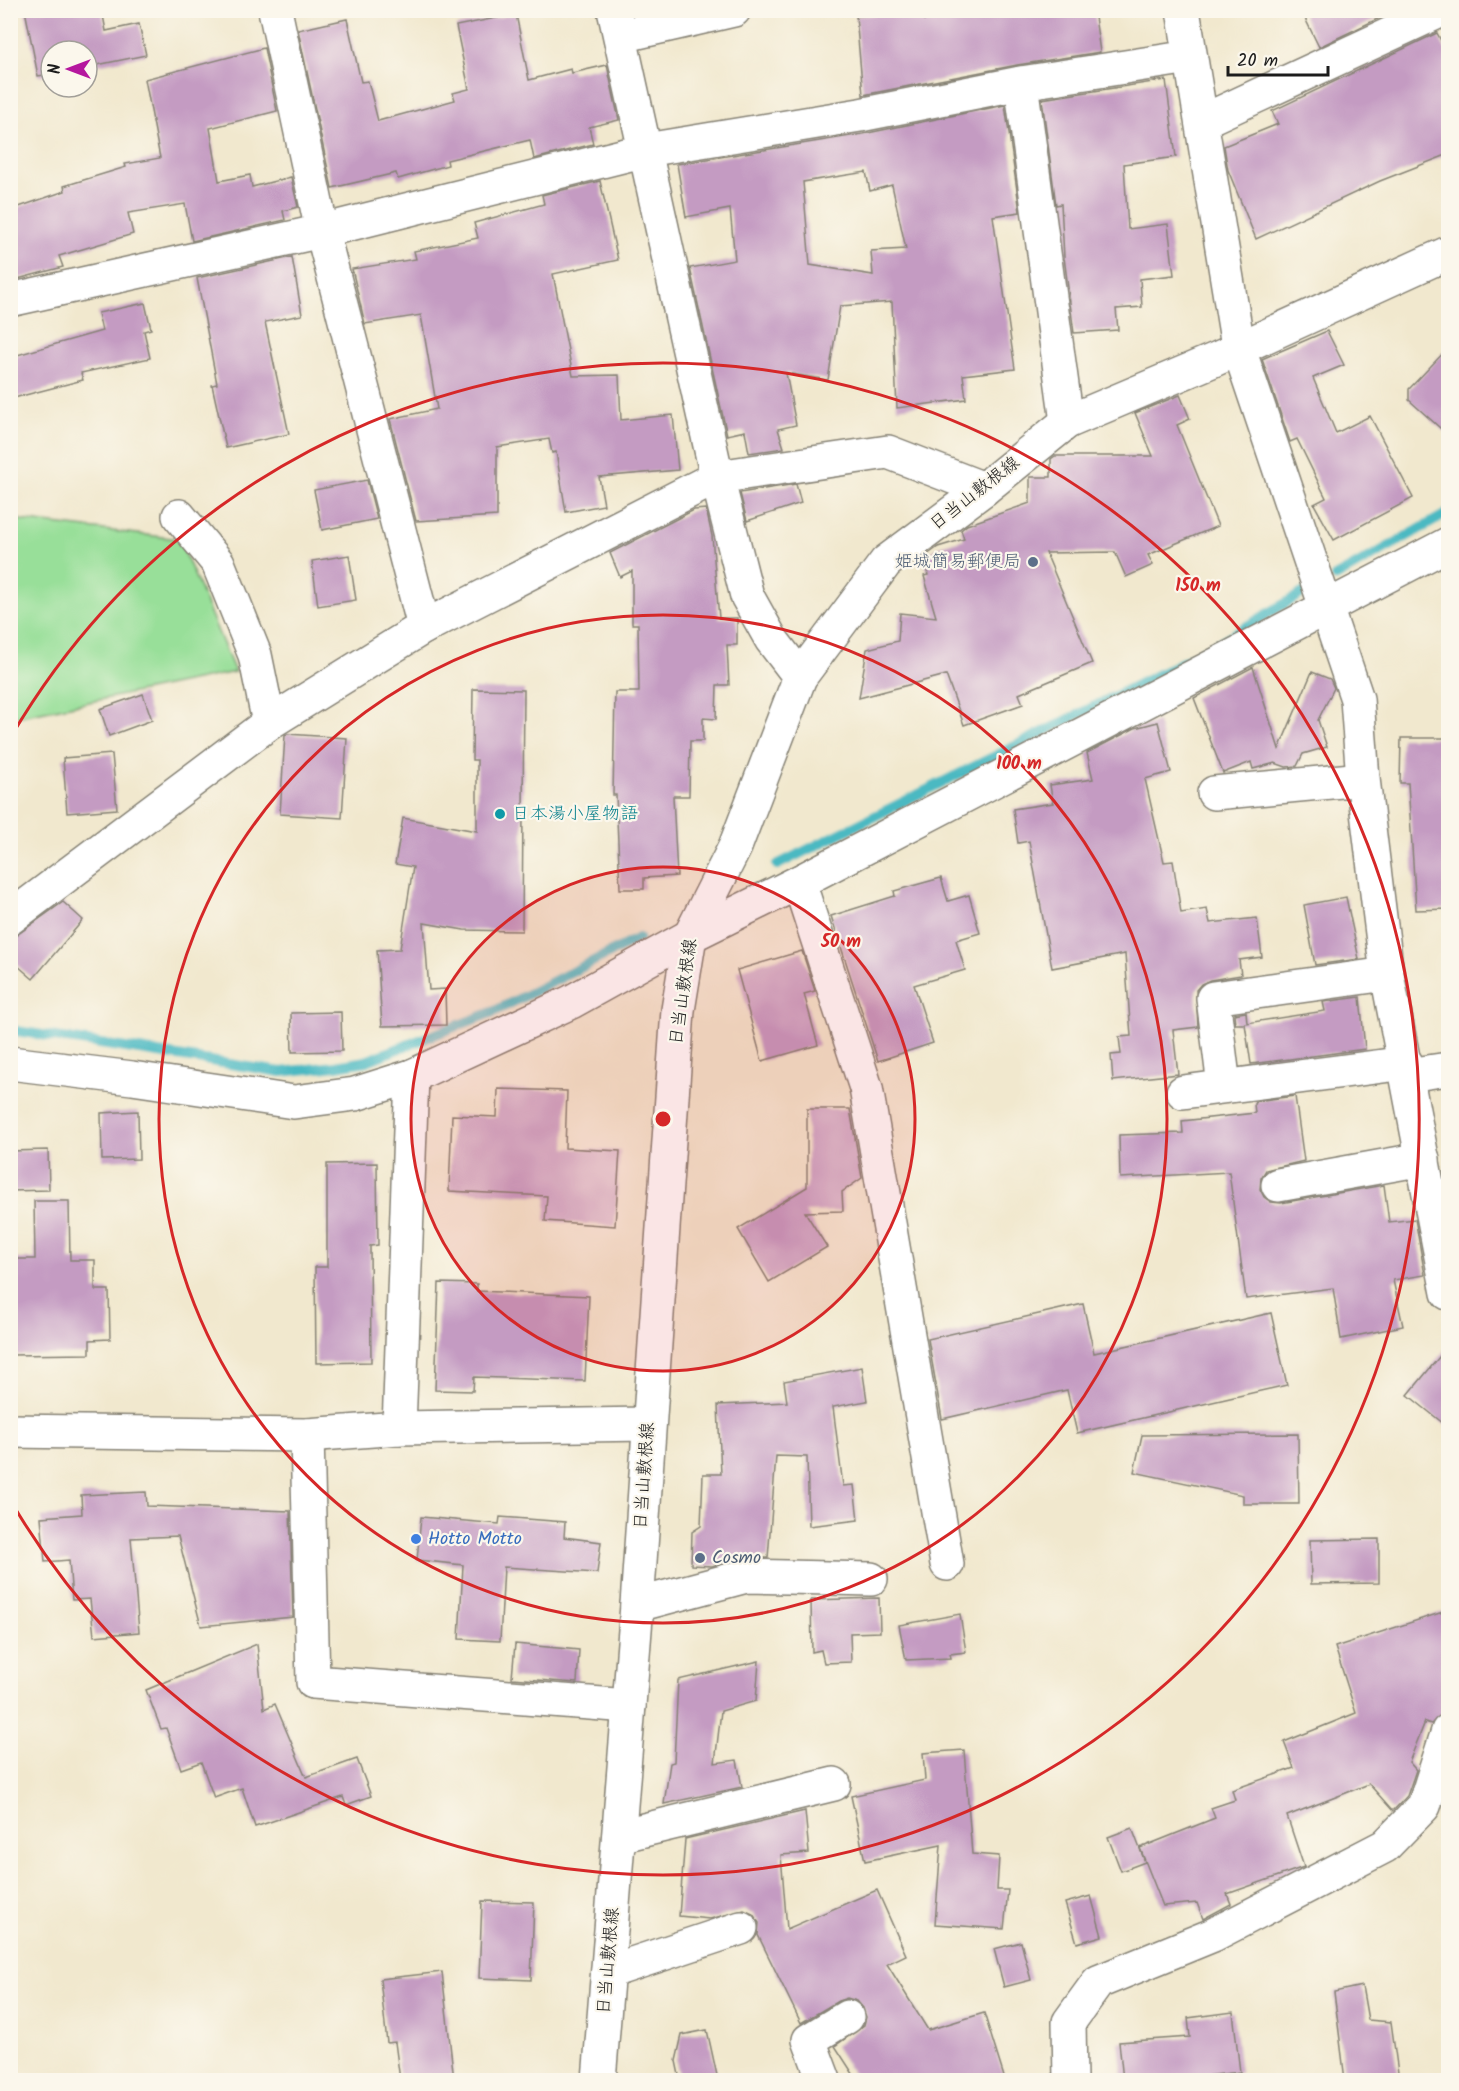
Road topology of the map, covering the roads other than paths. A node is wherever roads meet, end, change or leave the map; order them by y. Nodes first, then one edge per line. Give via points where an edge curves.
1 (275, 10) edge
2 (734, 10) edge
3 (1183, 10) edge
4 (1442, 10) edge
5 (618, 23) edge
6 (1190, 57) junction
7 (1021, 83) junction
8 (1203, 121) junction
9 (646, 150) junction
10 (322, 231) junction
11 (1449, 253) edge
12 (10, 300) edge
13 (1238, 346) junction
14 (1066, 422) junction
15 (717, 477) junction
16 (984, 489) junction
17 (178, 516) dead end
18 (1449, 544) edge
19 (1324, 607) junction
20 (424, 627) junction
21 (800, 677) junction
22 (269, 723) junction
23 (1363, 779) junction
24 (1214, 793) dead end
25 (799, 882) junction
26 (10, 918) edge
27 (690, 936) junction
28 (1387, 974) junction
29 (10, 1063) edge
30 (1407, 1069) junction
31 (1449, 1069) edge
32 (412, 1076) junction
33 (1224, 1086) junction
34 (1184, 1092) dead end
35 (1423, 1160) junction
36 (1278, 1185) dead end
37 (1449, 1293) edge
38 (648, 1424) junction
39 (399, 1428) junction
40 (10, 1431) edge
41 (307, 1435) junction
42 (947, 1564) dead end
43 (871, 1580) dead end
44 (636, 1605) junction
45 (629, 1706) junction
46 (1449, 1731) edge
47 (834, 1784) dead end
48 (619, 1836) junction
49 (741, 1928) dead end
50 (608, 1972) junction
51 (847, 2017) dead end
52 (599, 2080) edge
53 (824, 2080) edge
54 (1070, 2080) edge

1 - 10 street
2 - 5 street
3 - 6 street
4 - 8 street
5 - 9 street
6 - 7 street
6 - 8 street
7 - 9 street via 860,115
7 - 14 street
8 - 13 street
9 - 10 street
9 - 15 street
10 - 12 street
10 - 20 street
11 - 13 street, 日当山敷根線
13 - 14 street, 日当山敷根線
13 - 19 street
14 - 16 street, 日当山敷根線
15 - 16 street via 888,452
15 - 20 street
15 - 21 street via 747,596 771,639
16 - 21 street, 日当山敷根線 via 886,562
17 - 22 street via 218,563 255,655
18 - 19 street
19 - 23 street via 1357,699
19 - 25 street
20 - 22 street
21 - 27 street, 日当山敷根線 via 735,847
22 - 26 street
23 - 24 street
23 - 28 street
25 - 27 street
25 - 42 street via 866,1088
27 - 32 street via 571,1002
27 - 38 street, 日当山敷根線 via 678,1010
28 - 30 street
28 - 33 street via 1213,998
29 - 32 street via 294,1102 355,1094
30 - 31 street
30 - 33 street
30 - 35 street
32 - 39 street
33 - 34 street
35 - 36 street
35 - 37 street
38 - 39 street
38 - 44 street, 日当山敷根線
39 - 41 street
40 - 41 street
41 - 45 street via 313,1682
43 - 44 street via 746,1576
44 - 45 street, 日当山敷根線
45 - 48 street, 日当山敷根線
46 - 54 street via 1424,1806 1385,1846 1213,1935 1098,1982 1069,2022
47 - 48 street
48 - 50 street, 日当山敷根線
49 - 50 street
50 - 52 street, 日当山敷根線
51 - 53 street via 809,2040

